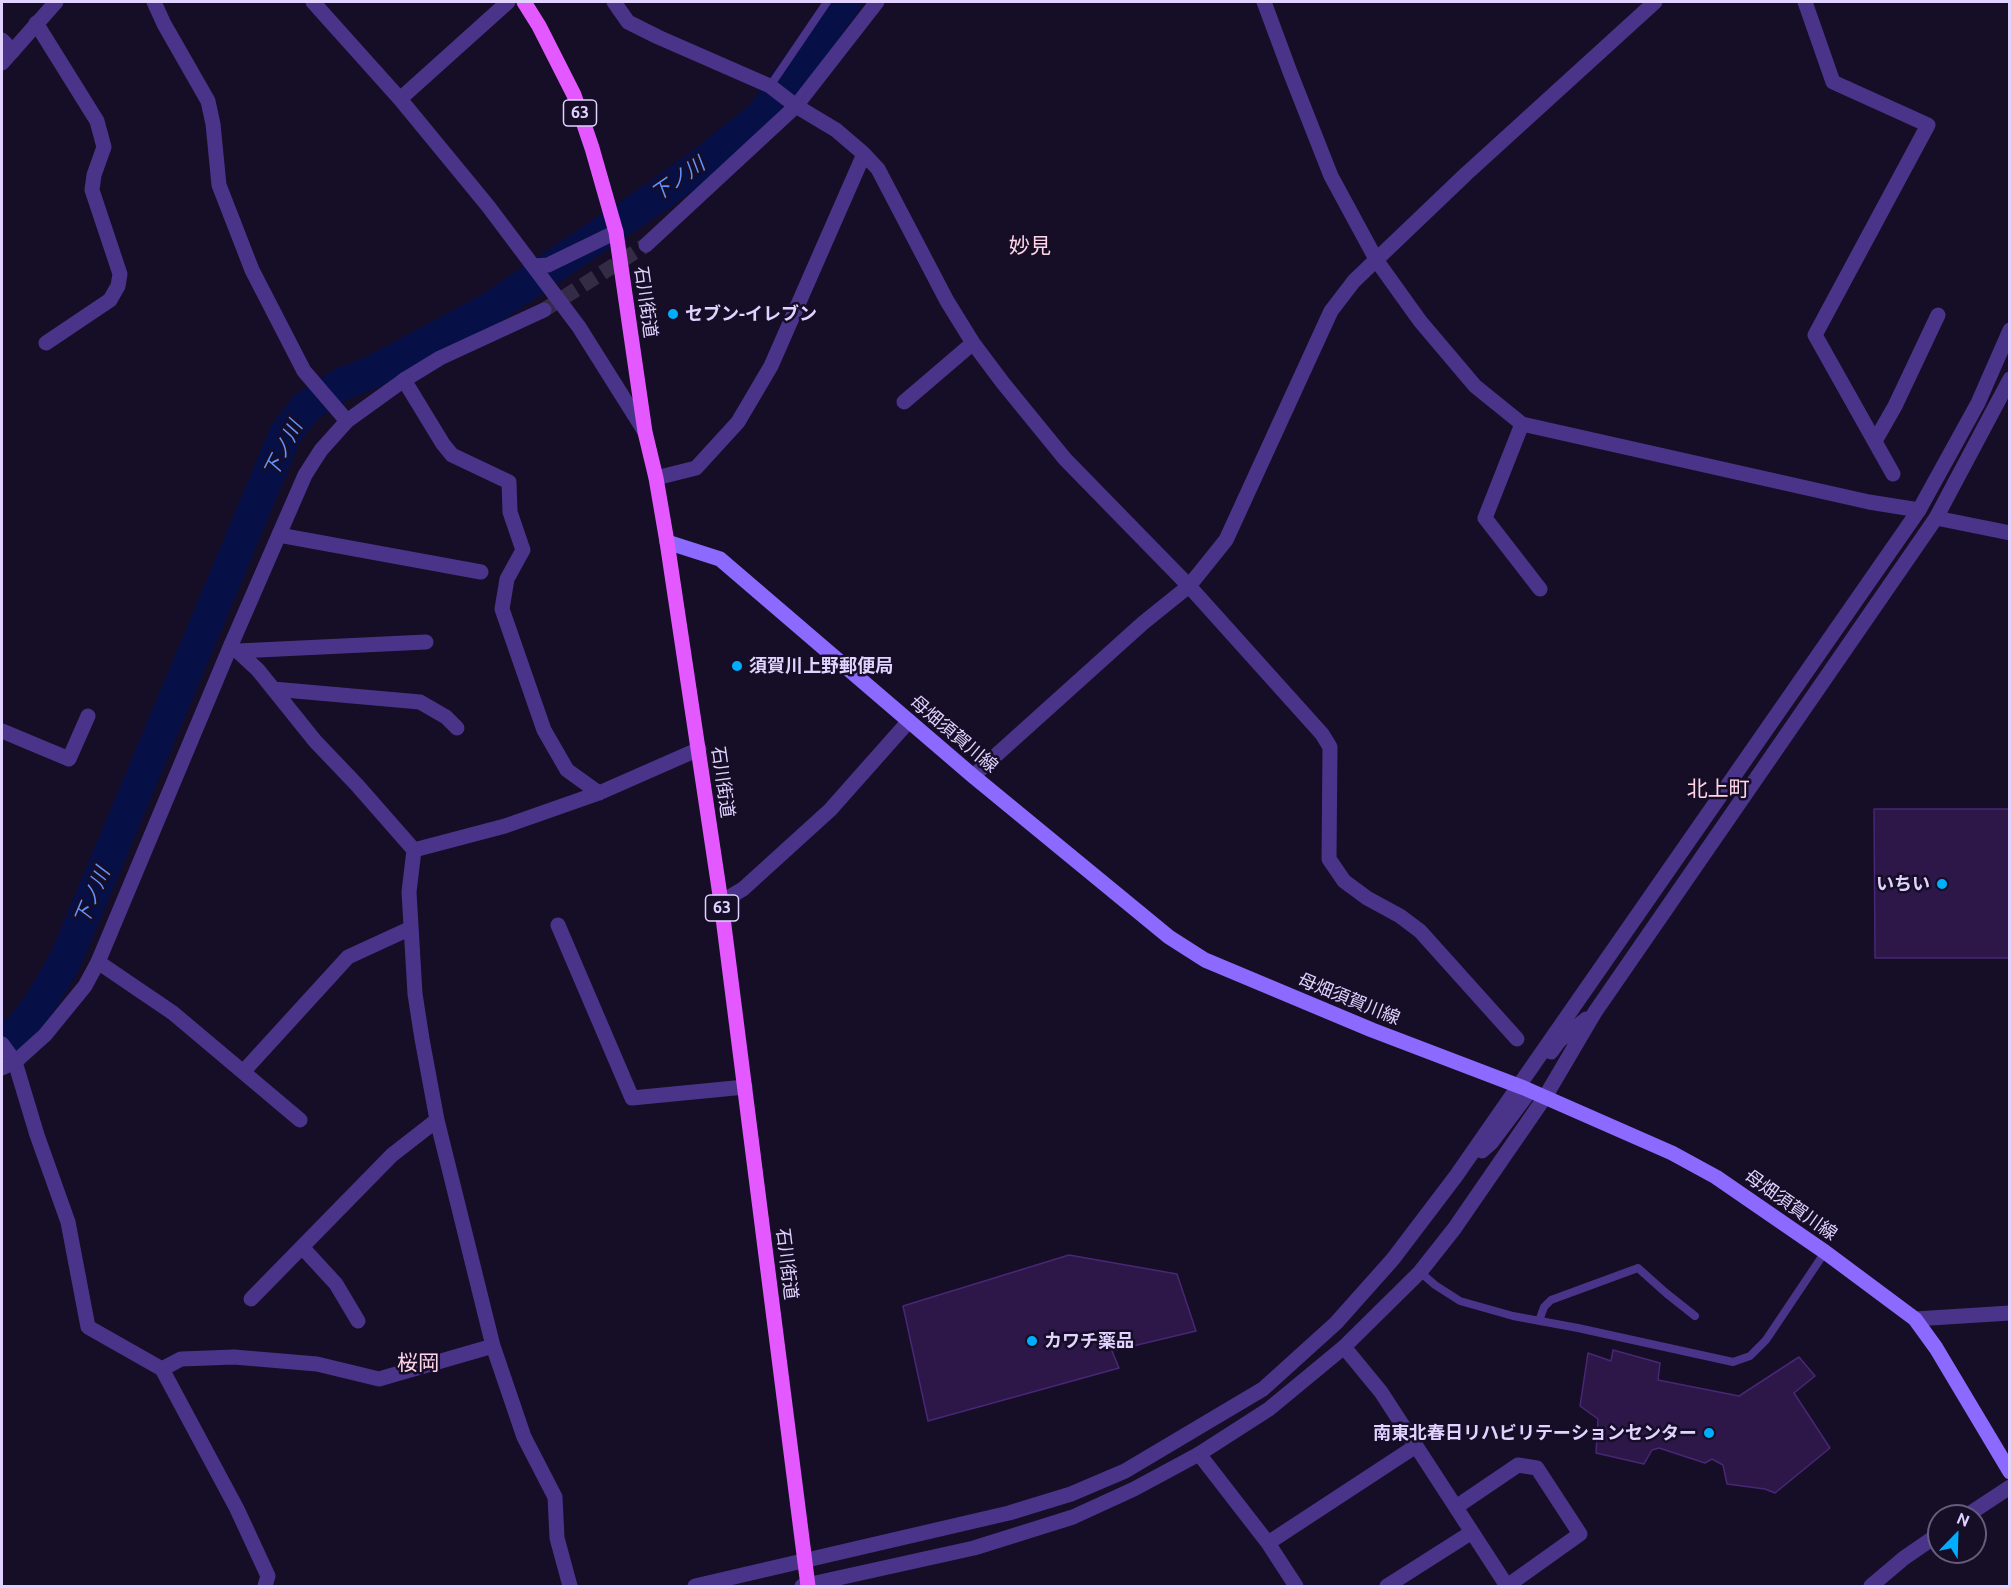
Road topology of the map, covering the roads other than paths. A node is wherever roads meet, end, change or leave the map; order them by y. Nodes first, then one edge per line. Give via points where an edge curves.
1 (56, 2) edge
2 (154, 2) edge
3 (312, 2) edge
4 (508, 2) edge
5 (524, 2) edge
6 (614, 2) edge
7 (827, 2) edge
8 (877, 2) edge
9 (1264, 2) edge
10 (1655, 2) edge
11 (1805, 2) edge
12 (36, 23) junction
13 (7, 45) edge
14 (2, 63) edge
15 (770, 86) junction
16 (400, 99) junction
17 (796, 106) junction
18 (864, 154) junction
19 (616, 232) junction
20 (646, 245) tunnel mouth
21 (1377, 261) junction
22 (534, 266) junction
23 (544, 310) tunnel mouth
24 (1938, 315) dead end
25 (2010, 330) edge
26 (46, 343) dead end
27 (973, 343) junction
28 (2010, 379) edge
29 (404, 380) junction
30 (904, 402) dead end
31 (347, 421) junction
32 (1522, 424) junction
33 (645, 432) junction
34 (1875, 441) junction
35 (1893, 474) dead end
36 (656, 478) junction
37 (1919, 510) junction
38 (1936, 518) junction
39 (2010, 533) edge
40 (279, 535) junction
41 (667, 542) junction
42 (482, 572) dead end
43 (1189, 586) junction
44 (1540, 589) dead end
45 (426, 642) dead end
46 (235, 648) junction
47 (273, 689) junction
48 (88, 716) dead end
49 (909, 721) junction
50 (457, 728) dead end
51 (2, 731) edge
52 (699, 749) junction
53 (973, 776) junction
54 (599, 793) junction
55 (414, 850) junction
56 (721, 902) junction
57 (558, 925) dead end
58 (411, 928) junction
59 (98, 962) junction
60 (1595, 1012) junction
61 (1516, 1039) dead end
62 (7, 1057) edge
63 (243, 1072) junction
64 (745, 1087) junction
65 (1524, 1088) junction
66 (1545, 1097) junction
67 (300, 1120) dead end
68 (437, 1120) junction
69 (302, 1247) junction
70 (1825, 1252) junction
71 (1420, 1272) junction
72 (251, 1299) dead end
73 (2010, 1313) edge
74 (1695, 1316) dead end
75 (1915, 1320) junction
76 (358, 1321) dead end
77 (1539, 1321) junction
78 (493, 1346) junction
79 (1344, 1347) junction
80 (162, 1369) junction
81 (1416, 1446) junction
82 (1199, 1454) junction
83 (2010, 1472) edge
84 (2010, 1486) edge
85 (1984, 1504) edge
86 (1456, 1508) junction
87 (1472, 1532) junction
88 (1927, 1542) edge
89 (1268, 1544) junction
90 (805, 1561) junction
91 (806, 1586) edge
92 (1507, 1586) edge
93 (265, 1587) edge
94 (570, 1587) edge
95 (694, 1587) edge
96 (1296, 1587) edge
97 (1387, 1587) edge
98 (1871, 1587) edge

1 - 12 street
2 - 31 street via 208,101 219,185 252,270 304,371
3 - 16 street
4 - 16 street
5 - 19 main road, 石川街道 / 63 via 573,95
6 - 15 street via 628,22
7 - 15 lane
8 - 17 street
9 - 21 street via 1331,176
10 - 21 street
11 - 34 street via 1833,81 1928,125 1815,335
12 - 13 street
12 - 26 street via 97,121 104,147 92,189 120,274 110,300
13 - 14 street
15 - 17 street
16 - 22 street
17 - 18 street via 836,130
17 - 20 street
18 - 27 street via 878,169
18 - 36 street via 771,366 738,422 696,468
19 - 22 street via 548,266
19 - 33 main road, 石川街道 / 63
21 - 32 street via 1420,321 1475,386
21 - 43 street via 1354,281 1331,311 1226,540
22 - 33 street via 579,327
23 - 29 street via 440,358
24 - 34 street
25 - 37 street via 1978,403
27 - 30 street
27 - 43 street via 1065,459
28 - 38 street
29 - 31 street
29 - 54 street via 452,455 509,482 510,512 523,550 507,579 502,609 544,729 567,770
31 - 40 street via 321,450 305,476
32 - 37 street
32 - 44 street via 1485,518
33 - 36 main road, 石川街道 / 63
34 - 35 street
36 - 41 main road, 石川街道 / 63
37 - 65 street
38 - 39 street
38 - 60 street
40 - 42 street
40 - 46 street
41 - 49 main road, 母畑須賀川線 via 720,559
41 - 52 main road, 石川街道 / 63
43 - 53 street via 1143,622
43 - 61 street via 1330,747 1329,859 1344,881 1420,932
45 - 46 street
46 - 47 street
46 - 59 street
47 - 50 street via 420,702
47 - 55 street
48 - 51 street via 69,759
49 - 53 main road, 母畑須賀川線
49 - 56 street via 830,810 743,889
52 - 54 street
52 - 56 main road, 石川街道 / 63
53 - 65 main road, 母畑須賀川線 via 1169,937 1205,960
54 - 55 street via 505,826
55 - 58 street via 409,892
56 - 64 main road, 石川街道 / 63
57 - 64 street via 632,1098
58 - 63 street via 348,957
58 - 68 street via 415,994
59 - 62 street via 85,986 45,1035
59 - 63 street via 173,1014
60 - 65 street via 1559,1041
60 - 66 street
62 - 80 street via 68,1222 88,1328
63 - 67 street
64 - 90 main road, 石川街道 / 63
65 - 66 main road, 母畑須賀川線
65 - 90 street via 1491,1143 1456,1176 1394,1259 1328,1330 1263,1389 1135,1465 1071,1494 1009,1513
66 - 70 main road, 母畑須賀川線 via 1708,1172
66 - 71 street
68 - 69 street via 392,1155
68 - 78 street
69 - 72 street
69 - 76 street via 336,1284
70 - 75 main road, 母畑須賀川線
70 - 77 lane via 1766,1340 1750,1356 1733,1362
71 - 77 lane via 1460,1301
71 - 79 street
73 - 75 street
74 - 77 lane via 1638,1268 1551,1300
75 - 83 main road, 母畑須賀川線
78 - 80 street via 380,1379 316,1364 234,1357 181,1359
78 - 94 street via 524,1437 555,1497 557,1538
79 - 81 street via 1381,1392
79 - 82 street via 1269,1409
80 - 93 street via 237,1509 268,1576
81 - 86 street
81 - 89 street
82 - 89 street
82 - 91 street via 1073,1516 974,1548
84 - 85 street
86 - 87 street
86 - 92 street via 1518,1465 1537,1468 1580,1534
87 - 92 street
87 - 97 street
88 - 98 street
89 - 96 street
90 - 91 main road, 石川街道 / 63
90 - 95 street

